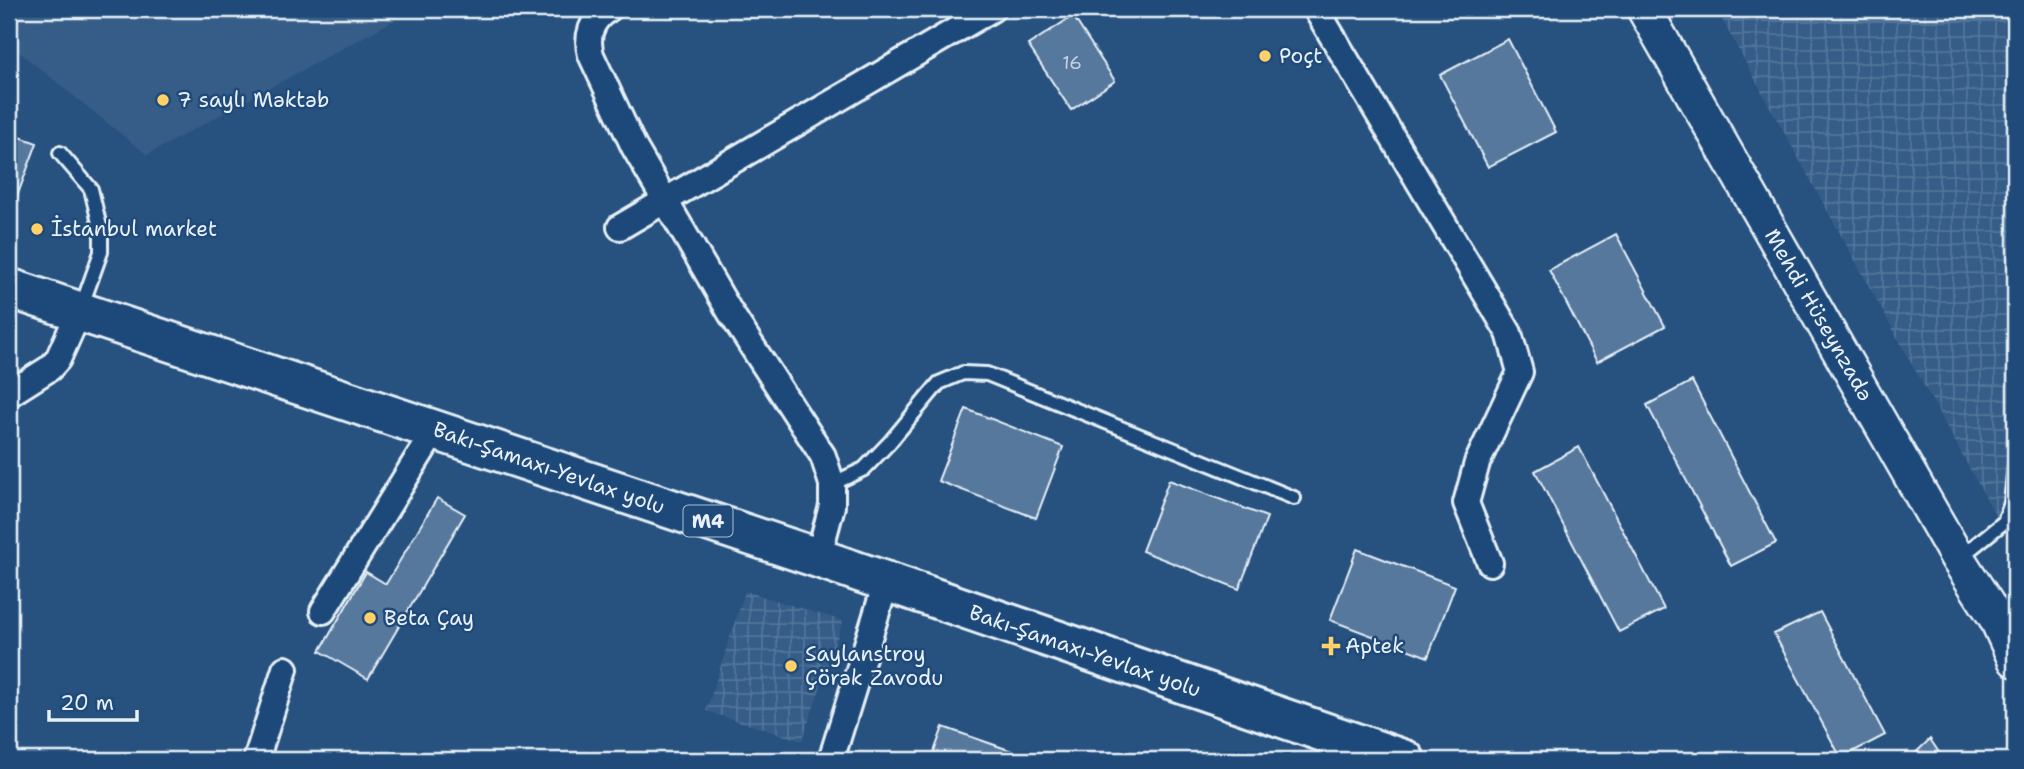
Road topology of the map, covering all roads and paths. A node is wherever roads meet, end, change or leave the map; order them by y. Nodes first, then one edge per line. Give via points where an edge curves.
1 (992, 9) edge
2 (1316, 9) edge
3 (1644, 9) edge
4 (603, 10) edge
5 (60, 153) dead end
6 (665, 200) junction
7 (620, 227) dead end
8 (9, 288) edge
9 (79, 312) junction
10 (9, 394) edge
11 (435, 430) junction
12 (2015, 464) edge
13 (832, 485) junction
14 (1294, 498) dead end
15 (818, 558) junction
16 (1958, 559) junction
17 (1490, 562) dead end
18 (886, 583) junction
19 (323, 611) dead end
20 (1996, 618) junction
21 (2015, 645) edge
22 (2015, 660) edge
23 (285, 670) dead end
24 (256, 760) edge
25 (831, 760) edge
26 (1405, 760) edge

1 - 6 street
2 - 17 street via 1509,333 1520,372 1477,463 1466,503
3 - 16 main road, Mehdi Hüseynzadə
4 - 6 street via 587,41 591,55 634,147
5 - 9 lane via 91,189 100,231 100,252
6 - 7 street
6 - 13 street via 730,312 823,456
8 - 9 highway, Bakı-Şamaxı-Yevlax yolu / M4
9 - 10 street via 58,359
9 - 11 highway, Bakı-Şamaxı-Yevlax yolu / M4
11 - 15 highway, Bakı-Şamaxı-Yevlax yolu / M4
11 - 19 street
12 - 16 lane via 2004,522
13 - 14 lane via 864,469 939,383 962,373 987,374
13 - 15 street via 832,506
15 - 18 highway, Bakı-Şamaxı-Yevlax yolu / M4
16 - 20 main road, Mehdi Hüseynzadə
18 - 25 street
18 - 26 highway, Bakı-Şamaxı-Yevlax yolu / M4 via 1339,743
20 - 21 main road
20 - 22 main road
23 - 24 street

